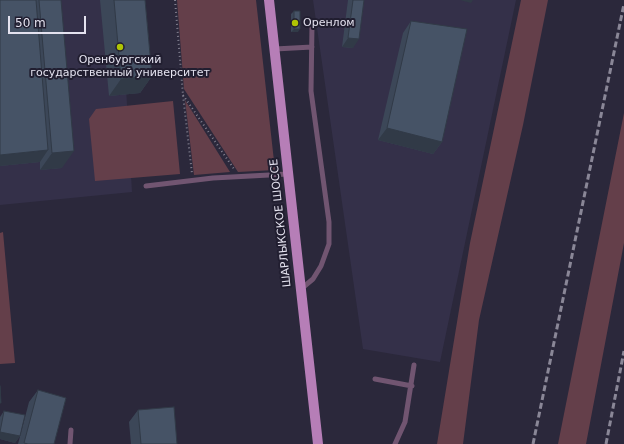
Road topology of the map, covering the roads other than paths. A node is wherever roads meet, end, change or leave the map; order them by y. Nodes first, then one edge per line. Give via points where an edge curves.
1 (269, 0) edge
2 (312, 25) dead end
3 (312, 47) junction
4 (275, 49) junction
5 (288, 174) junction
6 (146, 186) dead end
7 (301, 290) junction
8 (414, 365) dead end
9 (375, 379) dead end
10 (412, 386) junction
11 (71, 430) dead end
12 (70, 444) edge
13 (318, 444) edge
14 (395, 444) edge

1 - 4 main road, ШАРЛЫКСКОЕ ШОССЕ
2 - 3 lane
3 - 4 lane
3 - 7 lane via 311,91 330,222 329,244 321,266 313,279
4 - 5 main road, ШАРЛЫКСКОЕ ШОССЕ
5 - 6 lane
5 - 7 main road, ШАРЛЫКСКОЕ ШОССЕ
7 - 13 main road, ШАРЛЫКСКОЕ ШОССЕ
8 - 10 lane
9 - 10 lane
10 - 14 lane via 405,422
11 - 12 lane

